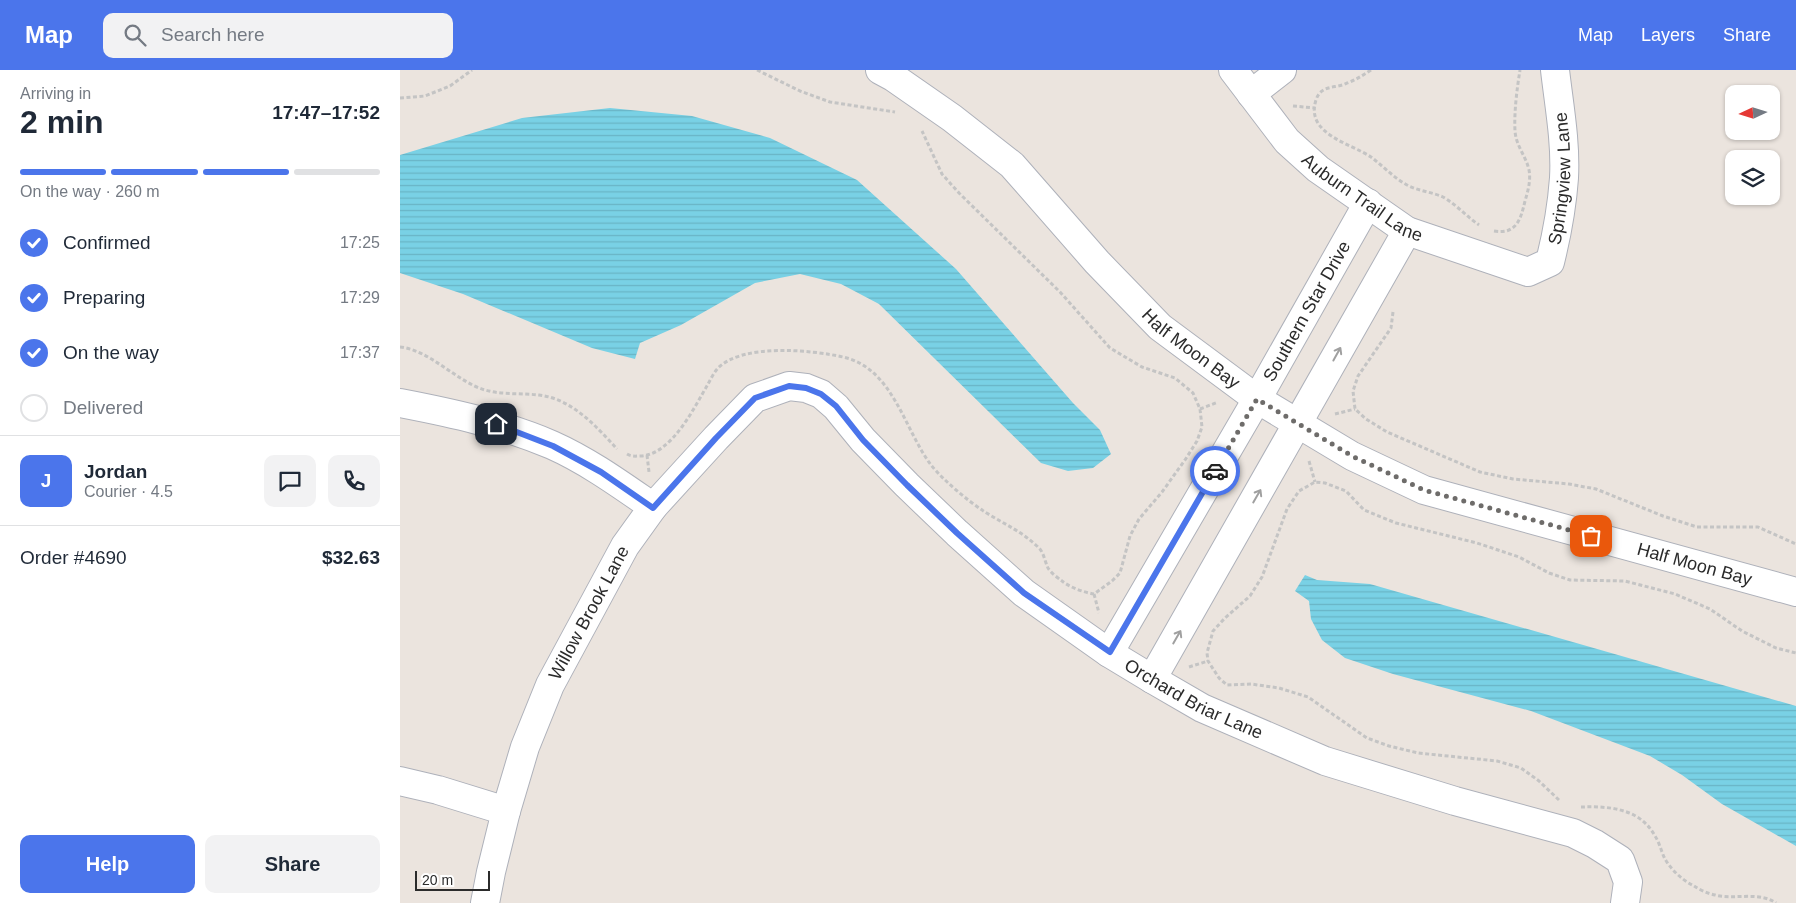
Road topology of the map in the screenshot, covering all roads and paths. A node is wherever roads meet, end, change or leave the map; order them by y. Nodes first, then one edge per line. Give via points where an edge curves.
1 (472, 70) edge
2 (757, 70) edge
3 (880, 70) edge
4 (1234, 70) edge
5 (1282, 70) edge
6 (1371, 70) edge
7 (1520, 70) edge
8 (1555, 70) edge
9 (1251, 94) junction
10 (400, 98) edge
11 (896, 112) dead end
12 (920, 127) dead end
13 (1368, 203) junction
14 (1482, 227) dead end
15 (1487, 229) dead end
16 (1407, 231) junction
17 (1528, 272) joint
18 (1393, 311) dead end
19 (400, 347) edge
20 (789, 386) joint
21 (1257, 399) junction
22 (400, 404) edge
23 (1299, 423) junction
24 (653, 508) junction
25 (1796, 544) edge
26 (1796, 592) edge
27 (1110, 652) junction
28 (1796, 653) edge
29 (1152, 679) junction
30 (400, 781) edge
31 (1561, 802) dead end
32 (1575, 806) dead end
33 (506, 812) junction
34 (485, 903) edge
35 (1625, 903) edge
36 (1776, 903) edge

1 - 10 path via 450,86 425,96
2 - 11 path via 830,102
3 - 21 street, Half Moon Bay via 952,118 1012,165 1097,262 1160,327
4 - 9 street, Auburn Trail Lane
5 - 9 street
6 - 14 path via 1345,85 1322,90 1316,99 1318,124 1407,185 1442,196
7 - 15 path via 1515,129 1516,141 1529,172 1529,187 1520,220 1514,227 1506,231
8 - 17 street, Springview Lane via 1564,177 1558,229 1550,262
9 - 13 street, Auburn Trail Lane via 1287,141 1318,169
12 - 19 path via 942,174 958,193 1060,292 1110,348 1142,367 1175,378 1192,393 1200,409 1202,426 1197,441 1139,519 1130,536 1120,572 1094,594 1063,583 1049,570 1040,549 952,486 932,466 882,381 864,364 845,357 770,350 737,356 718,367 681,428 662,449 647,455 631,456 617,450 591,422 566,404 542,395 485,390 427,357
13 - 16 street, Auburn Trail Lane
13 - 21 street, Southern Star Drive
16 - 17 street, Auburn Trail Lane
23 -> 16 street
18 - 25 path via 1391,328 1358,376 1353,391 1355,409 1373,424 1480,472 1596,489 1697,527 1758,527
20 - 24 street, Willow Brook Lane via 755,398
20 - 27 street, Orchard Briar Lane via 821,394 836,406 869,446 957,533 1024,593
21 - 23 street, Half Moon Bay
21 - 27 street, Southern Star Drive
22 - 24 street via 496,424 548,444 601,472
23 - 26 street, Half Moon Bay via 1352,456 1424,490
29 -> 23 street
24 - 33 street, Willow Brook Lane via 624,546 550,685 525,747
27 - 29 street, Orchard Briar Lane
28 - 31 path via 1776,648 1742,631 1710,609 1675,594 1625,581 1570,580 1477,543 1396,523 1364,510 1346,491 1325,483 1315,482 1299,491 1287,509 1262,577 1250,596 1213,631 1208,661 1219,678 1227,685 1280,688 1308,697 1367,738 1389,746 1418,753 1497,761 1521,768
29 - 35 street, Orchard Briar Lane via 1202,708 1325,761 1573,833 1620,860 1628,882
30 - 33 street
32 - 36 path via 1608,806 1626,811 1645,822 1655,835 1665,859 1678,875 1694,886 1716,895 1757,897
33 - 34 street, Willow Brook Lane

